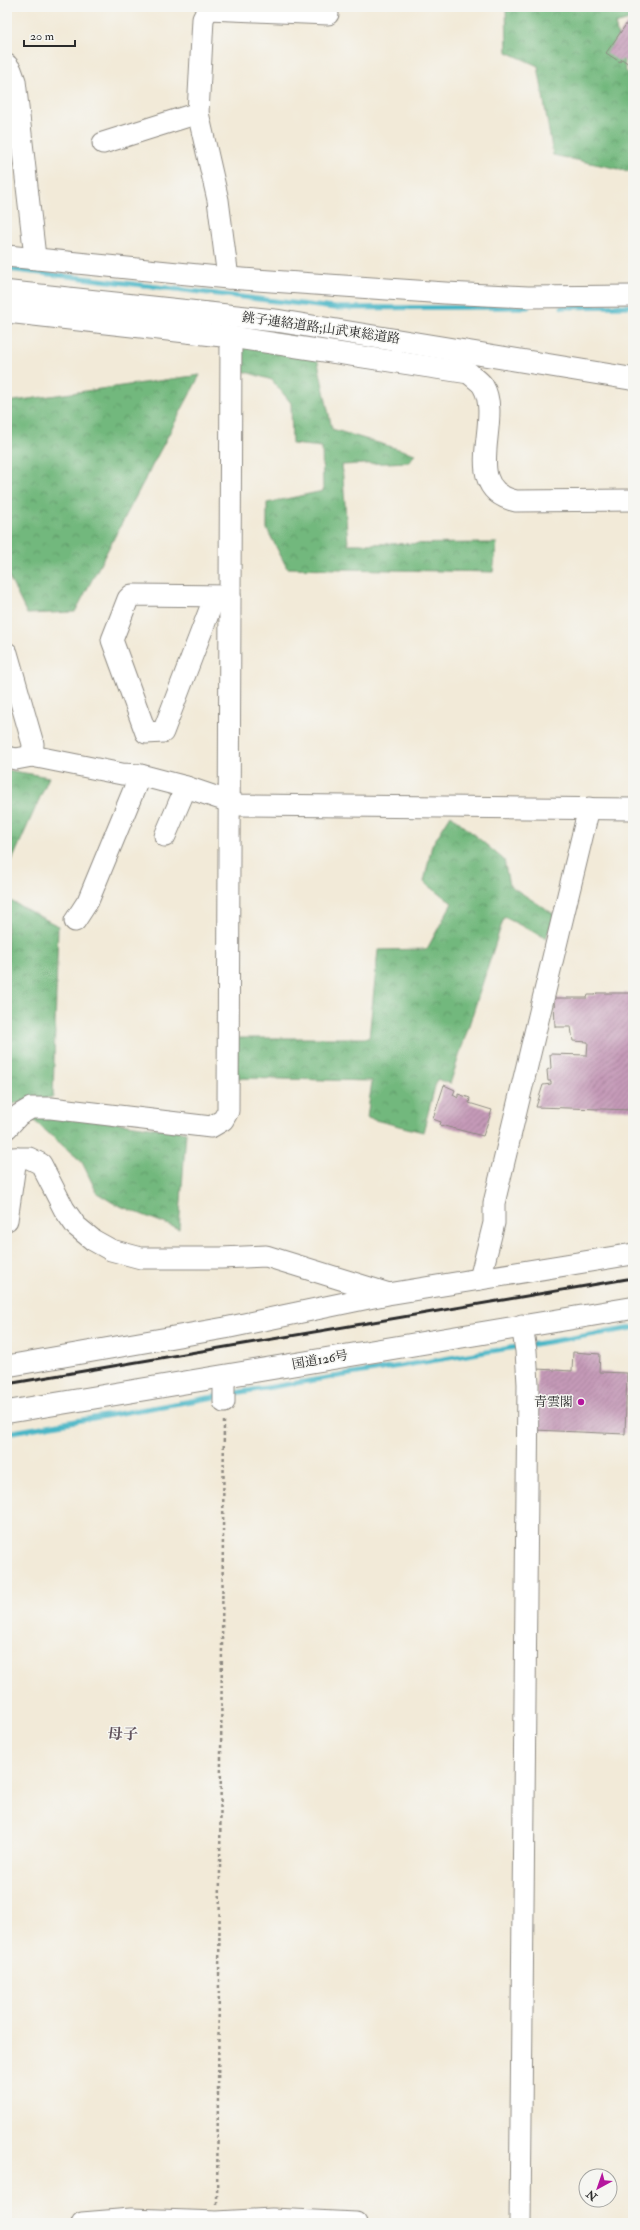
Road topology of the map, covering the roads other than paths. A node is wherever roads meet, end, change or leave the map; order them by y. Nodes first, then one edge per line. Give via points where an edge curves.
1 (209, 8) edge
2 (328, 14) dead end
3 (7, 65) edge
4 (198, 113) junction
5 (103, 144) dead end
6 (7, 256) edge
7 (35, 257) junction
8 (228, 278) junction
9 (7, 292) edge
10 (633, 296) edge
11 (7, 312) edge
12 (231, 337) junction
13 (633, 379) edge
14 (633, 500) edge
15 (222, 596) junction
16 (7, 653) edge
17 (32, 756) junction
18 (7, 757) edge
19 (140, 775) junction
20 (186, 787) junction
21 (230, 803) junction
22 (589, 808) junction
23 (633, 809) edge
24 (165, 836) dead end
25 (75, 921) dead end
26 (7, 1128) edge
27 (11, 1158) edge
28 (7, 1220) edge
29 (633, 1254) edge
30 (480, 1279) junction
31 (388, 1294) junction
32 (633, 1308) edge
33 (525, 1339) junction
34 (7, 1366) edge
35 (7, 1412) edge
36 (272, 2221) edge
37 (170, 2222) edge
38 (221, 2222) edge
39 (82, 2223) edge
40 (356, 2223) edge
41 (520, 2223) edge

1 - 2 street
1 - 4 street via 203,19
3 - 7 street via 15,81
4 - 5 street
4 - 8 street via 218,200
6 - 7 street
7 - 8 street
8 - 10 street via 521,296
9 - 13 highway, 銚子連絡道路;山武東総道路 via 279,321
11 - 12 street
12 - 14 street via 453,369 469,374 483,385 488,399 486,478 493,490 504,499
12 - 15 street
15 - 15 street via 132,595 128,599 112,640 146,733 163,732
15 - 21 street
16 - 17 street via 33,744
17 - 18 street via 16,759
17 - 19 street via 122,774
19 - 20 street
19 - 25 street via 88,901
20 - 21 street
20 - 24 street
21 - 22 street
21 - 26 street via 228,1111 223,1120 211,1127 51,1108 31,1108 19,1115
22 - 23 street
22 - 30 street via 494,1203 494,1223
27 - 28 street
27 - 31 street via 29,1158 41,1164 64,1209 76,1226 111,1250 141,1258 266,1256
29 - 30 street
30 - 31 street
31 - 34 street via 224,1328
32 - 33 highway, 国道126号
33 - 35 highway, 国道126号 via 224,1390
33 - 41 street via 528,1392
36 - 38 street
36 - 40 street
37 - 38 street
37 - 39 street via 131,2219

